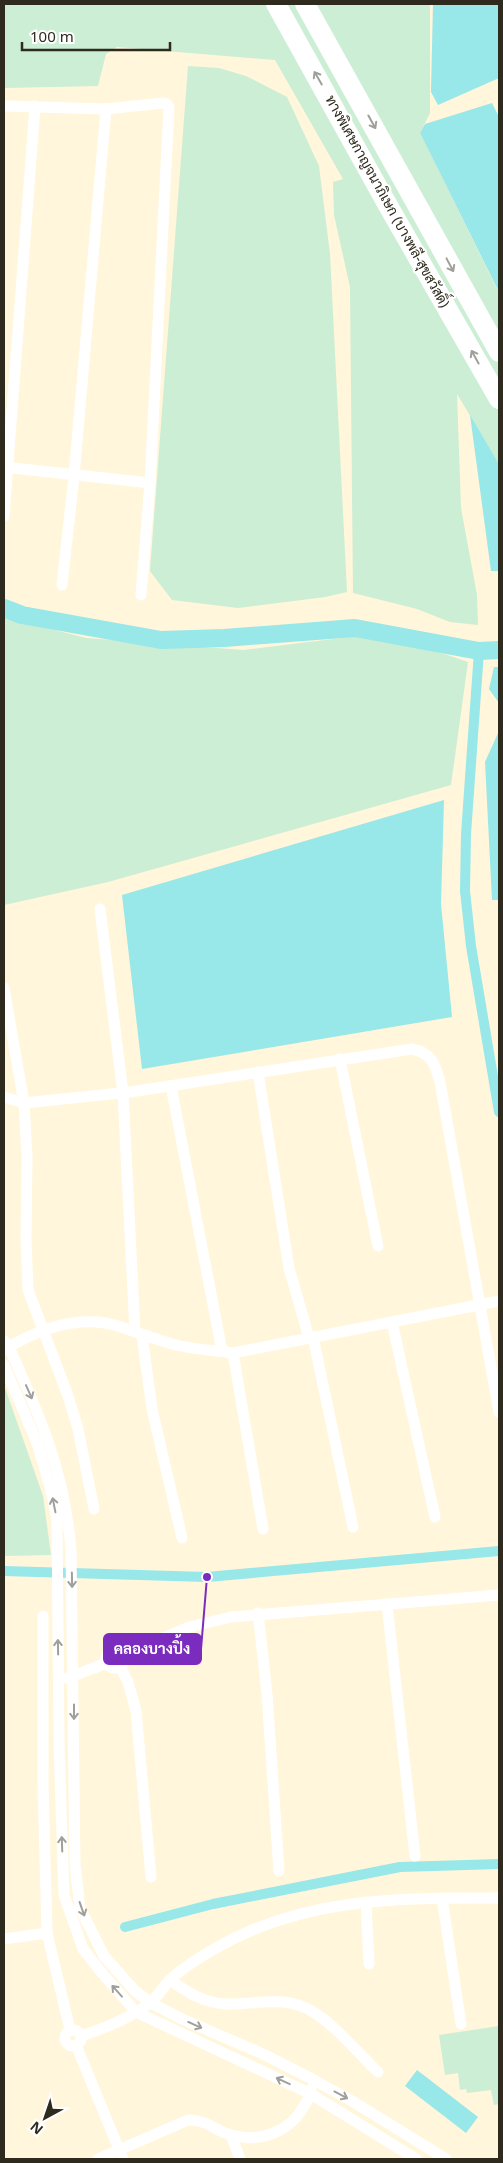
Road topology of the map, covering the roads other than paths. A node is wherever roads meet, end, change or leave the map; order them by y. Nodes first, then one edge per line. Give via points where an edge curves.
1 (276, 4) edge
2 (306, 4) edge
3 (4, 106) edge
4 (35, 106) junction
5 (106, 109) junction
6 (499, 352) edge
7 (499, 399) edge
8 (5, 467) edge
9 (74, 476) junction
10 (150, 483) junction
11 (4, 516) edge
12 (62, 585) dead end
13 (142, 595) dead end
14 (100, 910) dead end
15 (4, 988) edge
16 (340, 1059) junction
17 (258, 1072) junction
18 (171, 1086) junction
19 (123, 1093) junction
20 (4, 1097) edge
21 (24, 1103) junction
22 (378, 1246) dead end
23 (499, 1301) edge
24 (479, 1306) junction
25 (392, 1322) junction
26 (42, 1330) junction
27 (138, 1334) junction
28 (311, 1337) junction
29 (6, 1346) edge
30 (228, 1352) junction
31 (4, 1365) edge
32 (499, 1412) edge
33 (94, 1509) dead end
34 (435, 1517) dead end
35 (353, 1527) dead end
36 (263, 1529) dead end
37 (182, 1538) dead end
38 (499, 1595) edge
39 (387, 1604) junction
40 (258, 1613) junction
41 (43, 1616) dead end
42 (121, 1661) junction
43 (74, 1676) junction
44 (58, 1680) junction
45 (415, 1856) dead end
46 (279, 1871) dead end
47 (151, 1877) dead end
48 (442, 1898) junction
49 (499, 1898) edge
50 (366, 1902) junction
51 (47, 1932) junction
52 (4, 1939) edge
53 (369, 1964) dead end
54 (170, 1980) junction
55 (151, 2003) junction
56 (136, 2012) junction
57 (461, 2024) dead end
58 (79, 2041) junction
59 (378, 2072) dead end
60 (312, 2079) junction
61 (311, 2094) junction
62 (231, 2135) junction
63 (121, 2155) edge
64 (98, 2159) edge
65 (240, 2159) edge
66 (416, 2159) edge
67 (446, 2159) edge

7 -> 1 highway, ทางพิเศษกาญจนาภิเษก (บางพลี-สุขสวัสดิ์)
2 -> 6 highway, ทางพิเศษกาญจนาภิเษก (บางพลี-สุขสวัสดิ์)
3 - 4 street
4 - 5 street
4 - 8 street
5 - 9 street
5 - 10 street via 163,103 170,107
8 - 9 street
8 - 11 street
9 - 10 street
9 - 12 street
10 - 13 street
14 - 19 street
15 - 21 street
16 - 17 street
16 - 22 street
16 - 24 street via 412,1049 431,1056 440,1082
17 - 18 street
17 - 28 street via 289,1268
18 - 19 street
18 - 30 street
19 - 21 street
19 - 27 street
20 - 21 street
21 - 26 street via 28,1290
23 - 24 street
24 - 25 street
24 - 32 street
25 - 28 street
25 - 34 street
26 - 27 street via 92,1322
26 - 29 street
26 - 33 street via 66,1388 78,1429
27 - 30 street via 204,1352
27 - 37 street
28 - 30 street
28 - 35 street
29 -> 43 street via 40,1417 66,1504 71,1550
30 - 36 street
44 -> 31 street via 57,1519 37,1443
38 - 39 street
39 - 40 street
39 - 45 street
40 - 42 street via 189,1627
40 - 46 street
41 - 51 street via 42,1782
42 - 43 street via 113,1668 107,1663
42 - 47 street via 136,1711
43 - 44 street
43 -> 55 street via 75,1865 80,1908 104,1956 135,1991
56 -> 44 street via 83,1949 64,1895
48 - 49 street
48 - 50 street
48 - 57 street
50 - 53 street
50 - 54 street via 315,1909 271,1922 216,1948
51 - 52 street
51 - 58 street via 70,2030 78,2031
54 - 55 street
54 - 59 street via 188,1993 208,2001 225,2004 273,2001 305,2008 320,2017
55 - 56 street
55 -> 60 street
56 - 58 street
61 -> 56 street
58 - 63 street
60 - 61 street
60 -> 67 street
61 - 62 street via 292,2122 281,2131 250,2138
61 - 66 street
62 - 63 street via 204,2122 188,2120
62 - 65 street
63 - 64 street

